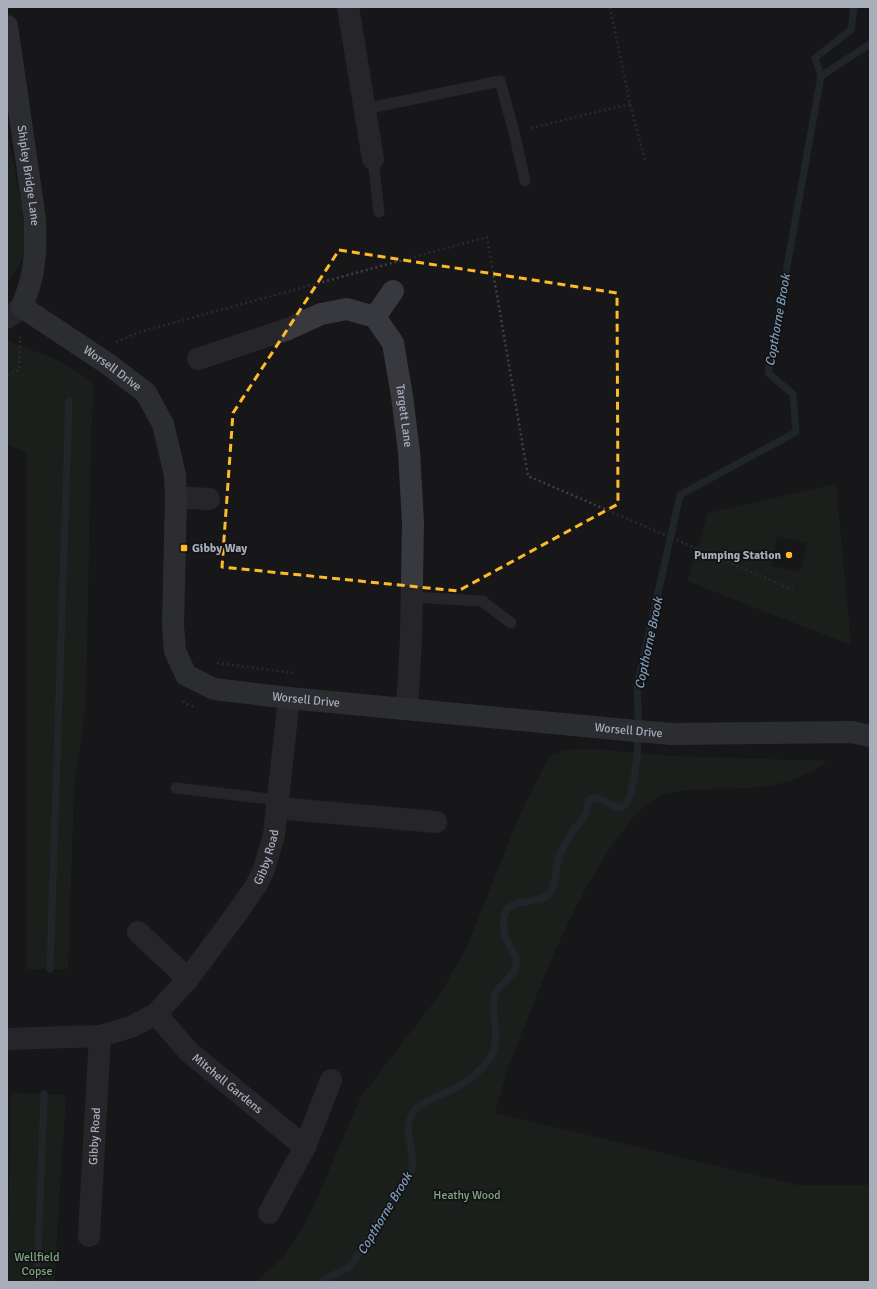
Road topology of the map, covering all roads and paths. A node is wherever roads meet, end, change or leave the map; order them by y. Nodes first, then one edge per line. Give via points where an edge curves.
1 (348, 7) edge
2 (610, 7) edge
3 (7, 26) edge
4 (630, 104) junction
5 (365, 109) junction
6 (514, 132) junction
7 (373, 159) joint
8 (645, 160) dead end
9 (525, 181) dead end
10 (379, 212) dead end
11 (393, 291) dead end
12 (14, 312) edge
13 (375, 317) junction
14 (112, 344) dead end
15 (118, 347) dead end
16 (198, 359) dead end
17 (7, 375) edge
18 (176, 498) junction
19 (209, 499) dead end
20 (672, 538) dead end
21 (793, 590) dead end
22 (411, 597) junction
23 (511, 623) dead end
24 (214, 662) dead end
25 (299, 674) dead end
26 (289, 698) junction
27 (181, 699) dead end
28 (407, 708) junction
29 (200, 709) dead end
30 (870, 736) edge
31 (176, 788) dead end
32 (278, 804) junction
33 (436, 822) dead end
34 (138, 932) dead end
35 (188, 979) junction
36 (156, 1014) junction
37 (100, 1036) junction
38 (7, 1039) edge
39 (332, 1080) dead end
40 (305, 1147) junction
41 (269, 1213) dead end
42 (89, 1236) dead end

1 - 5 street
2 - 4 path
3 - 12 street, Shipley Bridge Lane via 35,219 35,254 30,287
4 - 6 path
4 - 8 path
5 - 6 lane via 500,81
5 - 7 street
6 - 9 lane
7 - 10 lane
11 - 13 street
12 - 17 path via 19,370
12 - 18 street, Worsell Drive via 95,355 146,393 164,424 175,475
13 - 16 street via 347,309 321,314 288,330
13 - 22 street, Targett Lane via 393,343 402,396 413,522
14 - 15 path
18 - 19 street
18 - 26 street, Worsell Drive via 173,625 175,651 186,675 214,689
20 - 21 path
22 - 23 lane via 482,601
22 - 28 street, Targett Lane
24 - 25 path
26 - 28 street, Worsell Drive
26 - 32 street, Gibby Road
27 - 29 path via 186,704
28 - 30 street, Worsell Drive via 672,734 852,732
31 - 32 lane
32 - 33 street
32 - 35 street, Gibby Road via 270,853 257,884
34 - 35 street
35 - 36 street, Gibby Road
36 - 37 street, Gibby Road via 131,1027
36 - 40 street, Mitchell Gardens via 189,1052
37 - 38 street, Gibby Road
37 - 42 street, Gibby Road
39 - 40 street
40 - 41 street

